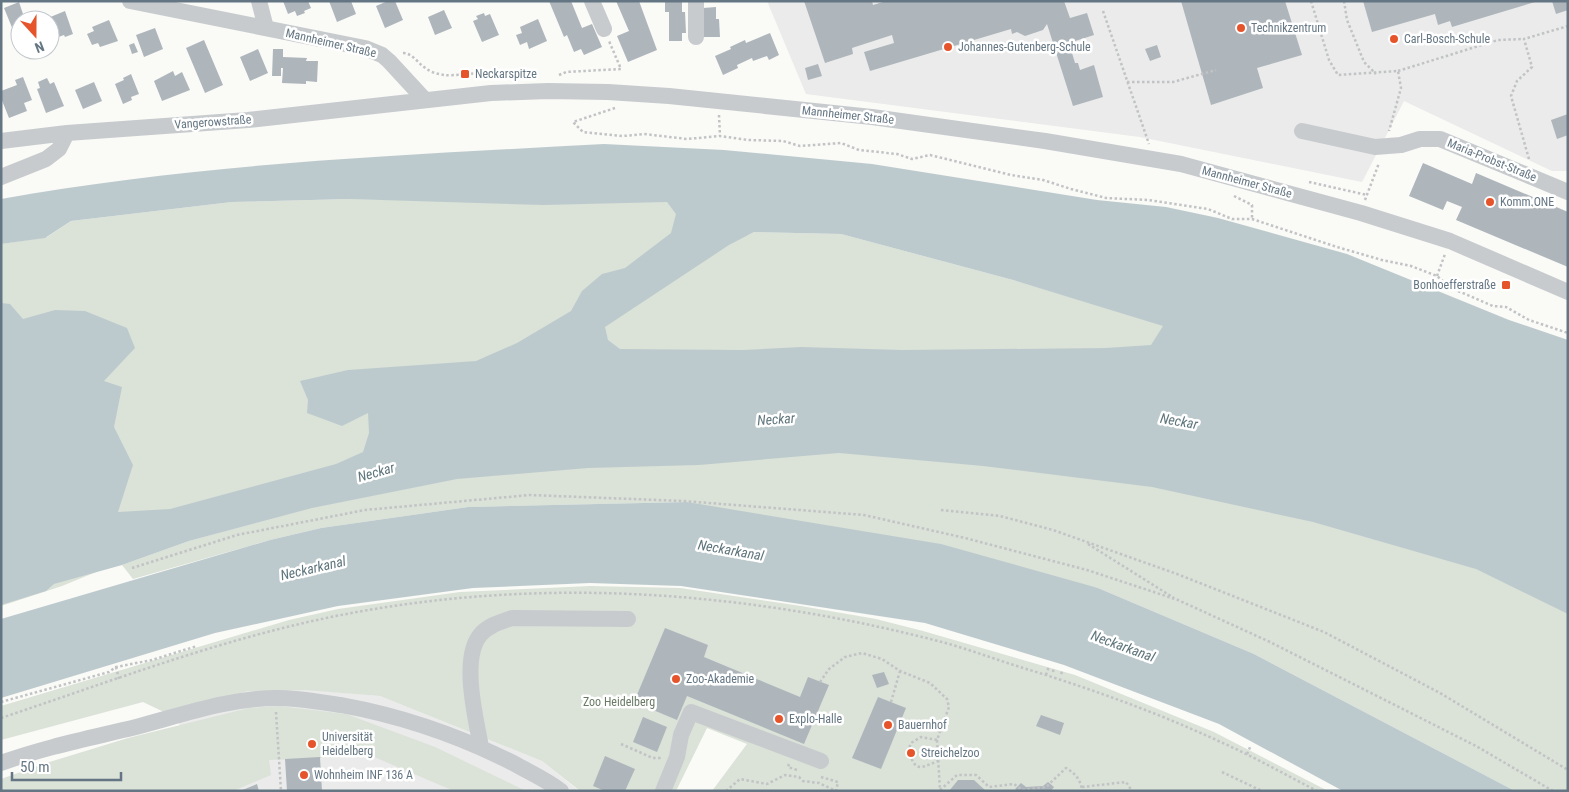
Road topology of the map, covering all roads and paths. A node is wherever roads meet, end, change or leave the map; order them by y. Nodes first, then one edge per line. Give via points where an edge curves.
1 (130, 1) edge
2 (259, 1) edge
3 (592, 1) edge
4 (696, 1) edge
5 (1311, 1) edge
6 (1344, 1) edge
7 (1104, 12) dead end
8 (1568, 26) edge
9 (266, 28) junction
10 (604, 29) joint
11 (696, 37) dead end
12 (1524, 39) junction
13 (382, 54) junction
14 (1216, 70) dead end
15 (1398, 71) dead end
16 (528, 77) dead end
17 (1128, 82) junction
18 (548, 91) junction
19 (425, 100) junction
20 (618, 107) dead end
21 (718, 112) dead end
22 (1302, 131) dead end
23 (67, 133) junction
24 (720, 136) junction
25 (1, 141) edge
26 (1149, 146) dead end
27 (1527, 174) junction
28 (1, 177) edge
29 (1300, 180) dead end
30 (1568, 192) edge
31 (1228, 194) dead end
32 (1366, 194) dead end
33 (1252, 218) junction
34 (1445, 253) dead end
35 (1437, 276) junction
36 (1568, 292) edge
37 (1568, 333) edge
38 (941, 510) dead end
39 (1083, 541) junction
40 (132, 568) dead end
41 (1178, 600) junction
42 (628, 618) dead end
43 (198, 646) dead end
44 (1049, 666) dead end
45 (116, 667) junction
46 (1054, 668) dead end
47 (900, 670) junction
48 (1063, 670) dead end
49 (1053, 672) dead end
50 (1061, 674) dead end
51 (1046, 675) junction
52 (119, 679) junction
53 (820, 682) dead end
54 (275, 698) junction
55 (1, 702) edge
56 (891, 702) dead end
57 (1, 718) edge
58 (936, 740) junction
59 (621, 744) dead end
60 (1251, 745) dead end
61 (481, 747) junction
62 (1247, 754) junction
63 (677, 757) junction
64 (821, 761) dead end
65 (938, 761) junction
66 (1, 763) edge
67 (1568, 770) edge
68 (1222, 772) dead end
69 (1082, 789) edge
70 (281, 791) edge
71 (561, 791) edge
72 (663, 791) edge
73 (726, 791) edge
74 (836, 791) edge
75 (940, 791) edge
76 (1132, 791) edge
77 (1262, 791) edge
78 (1317, 791) edge
79 (1553, 791) edge

1 - 9 street, Mannheimer Straße
2 - 9 street
3 - 10 street
4 - 11 street
5 - 6 path via 1329,60 1338,75 1376,74 1364,62 1347,20
7 - 17 path
8 - 12 path
9 - 13 street, Mannheimer Straße
10 - 18 path via 621,69 566,72 558,76
12 - 15 path via 1498,40
12 - 27 path via 1532,67 1517,81 1511,96 1530,166
13 - 16 path via 406,52 429,70 444,76 510,71 522,72
13 - 19 street, Mannheimer Straße
14 - 17 path via 1173,82
17 - 26 path
18 - 19 street, Mannheimer Straße
18 - 36 street, Mannheimer Straße via 669,96 872,117 1181,164 1362,213 1450,241
19 - 23 street, Vangerowstraße via 248,120
20 - 24 path via 572,122 583,132 623,136 644,134 687,139
21 - 24 path
22 - 27 street, Maria-Probst-Straße via 1375,147 1440,139
23 - 25 street, Vangerowstraße
23 - 28 street via 59,149 46,159
24 - 33 path via 783,141 800,146 841,143 859,150 912,159 930,156 1043,180 1106,198 1208,209 1232,219
27 - 30 street, Maria-Probst-Straße
29 - 32 path
31 - 33 path via 1252,205
33 - 35 path
34 - 35 path
35 - 37 path via 1451,288
38 - 39 path via 1000,516
39 - 41 path
39 - 67 path via 1324,632 1440,693
40 - 41 path via 237,535 365,510 530,495 683,501 864,515 1078,568
41 - 79 path via 1270,642 1459,737
42 - 61 street via 512,618 480,634 472,651 470,675
43 - 45 path
44 - 51 path
45 - 52 path
45 - 55 path via 109,672
46 - 49 path
47 - 53 path via 862,652 845,657 829,669
47 - 56 path
47 - 58 path via 930,683 947,699 949,707
48 - 50 path
51 - 52 path via 937,640 848,620 760,604 657,594 606,593 486,595 339,616 254,635
51 - 62 path via 1173,721
52 - 57 path
54 - 61 street via 372,711 430,727
54 - 66 street via 207,708
54 - 70 path
58 - 65 path
58 - 65 path via 921,737 911,743 908,751 917,767
59 - 63 path via 653,758
60 - 62 path
61 - 71 street
62 - 78 path
63 - 64 street via 681,735 691,712
63 - 72 street
65 - 75 path
68 - 77 path
69 - 75 path via 1075,773 1066,768 1046,787 1022,790 1014,784 989,787 976,775 957,775
69 - 76 path via 1126,782
73 - 74 path via 740,779 767,784 785,775 819,783

